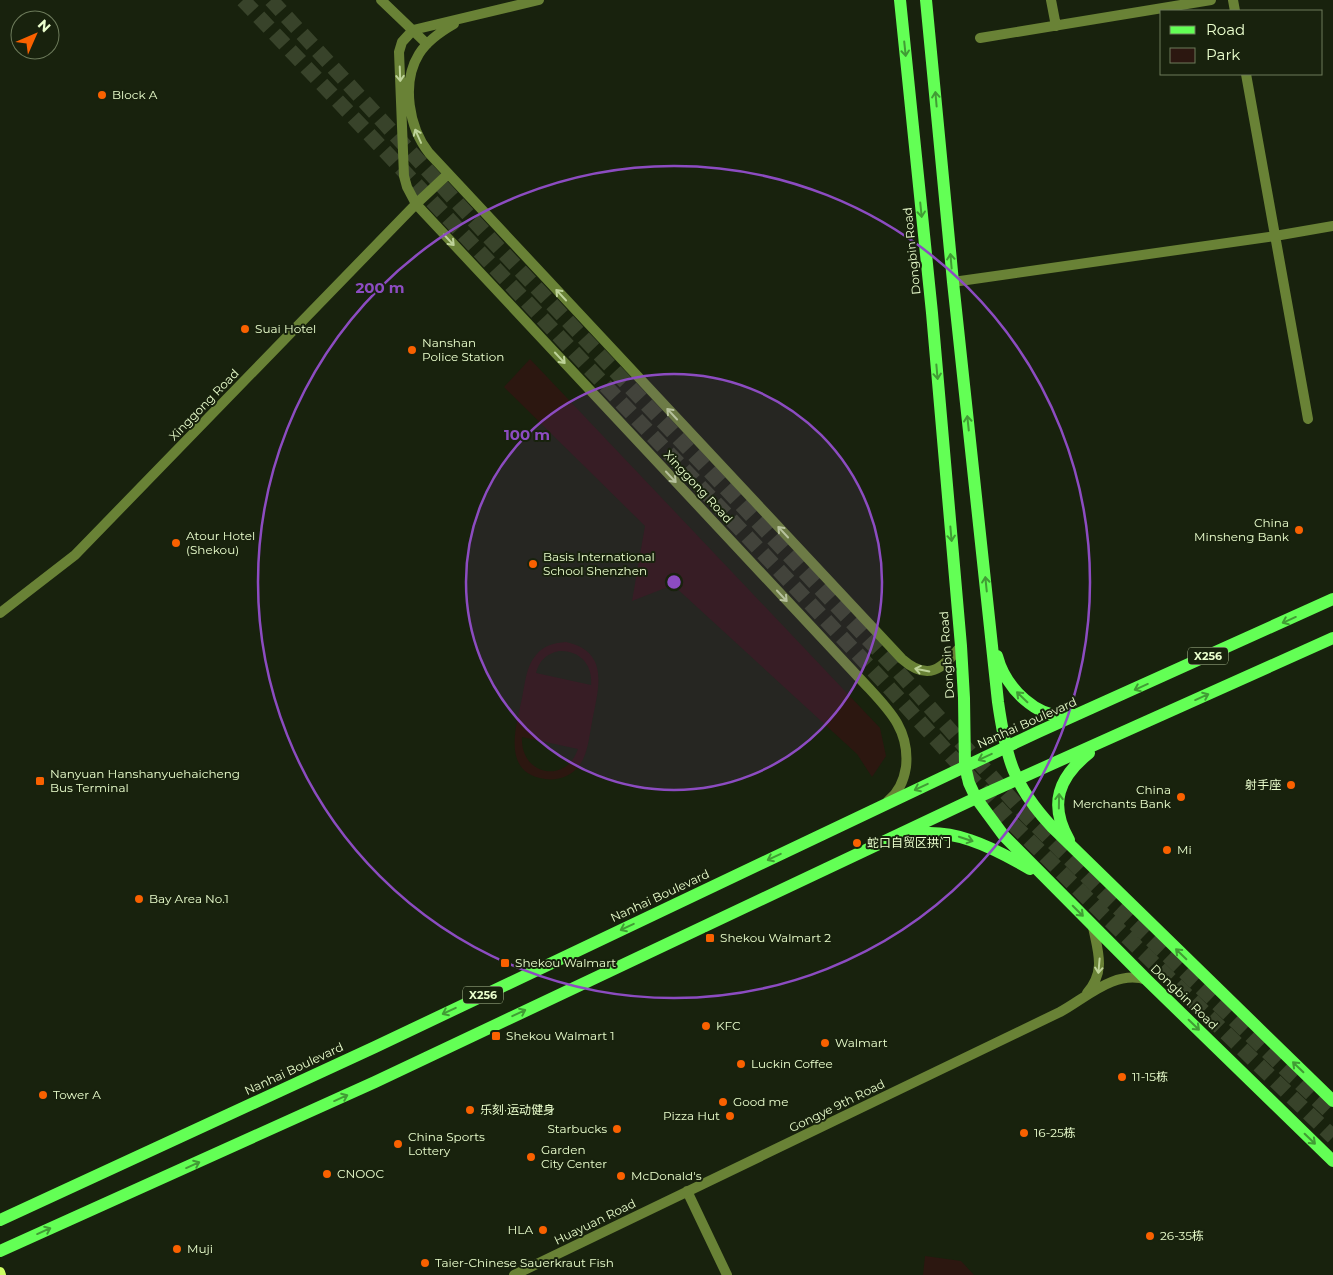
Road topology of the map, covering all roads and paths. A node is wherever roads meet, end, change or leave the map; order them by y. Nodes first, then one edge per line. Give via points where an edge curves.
1 (381, 0) edge
2 (539, 0) edge
3 (900, 0) edge
4 (926, 0) edge
5 (1051, 0) edge
6 (1211, 0) edge
7 (463, 18) junction
8 (1056, 26) junction
9 (413, 30) junction
10 (980, 38) dead end
11 (427, 44) junction
12 (1246, 75) edge
13 (448, 174) junction
14 (416, 204) junction
15 (1333, 226) edge
16 (1275, 236) junction
17 (953, 282) junction
18 (1308, 419) dead end
19 (1333, 599) edge
20 (0, 613) edge
21 (991, 633) junction
22 (1333, 638) edge
23 (960, 646) junction
24 (1083, 713) junction
25 (1110, 739) junction
26 (1005, 748) junction
27 (965, 766) junction
28 (1016, 780) junction
29 (976, 798) junction
30 (883, 805) junction
31 (884, 842) junction
32 (1084, 860) junction
33 (1043, 877) junction
34 (1093, 927) junction
35 (1147, 980) junction
36 (1079, 1000) junction
37 (1333, 1101) edge
38 (1333, 1161) edge
39 (687, 1192) junction
40 (0, 1220) edge
41 (0, 1251) edge
42 (514, 1275) edge
43 (726, 1275) edge

1 - 9 street
2 - 7 street
3 -> 23 main road, Dongbin Road via 932,313
17 -> 4 main road
5 - 8 street
6 - 8 street
7 - 9 street
7 - 11 street via 442,30
8 - 10 street
9 - 11 street
9 -> 14 street, Xinggong Road via 402,42 399,52 404,176
13 -> 11 street via 423,145 411,115 412,74 418,56
12 - 16 street
13 - 14 street, Xinggong Road
23 -> 13 street via 946,664 932,671 921,671 902,659
14 - 20 street, Xinggong Road via 75,555
14 -> 30 street, Xinggong Road via 892,715 901,729 907,760 899,789
15 - 16 street
16 - 17 street
16 - 18 street
21 -> 17 main road
19 -> 24 main road, Nanhai Boulevard / X256
24 -> 21 main road via 1069,716 1043,712 1020,695 998,660
21 - 26 main road
25 -> 22 main road, X256
23 - 27 main road, Dongbin Road
24 - 26 main road, Nanhai Boulevard / X256
25 - 28 main road, X256
32 -> 25 main road via 1065,833 1058,803 1060,791 1071,769
26 -> 27 main road, Nanhai Boulevard / X256
26 - 28 main road
27 - 29 main road, Dongbin Road
27 -> 30 main road, Nanhai Boulevard / X256
28 - 29 main road, X256
28 - 32 main road via 1035,809
29 - 31 main road, X256
29 - 33 main road, Dongbin Road via 1004,836
30 -> 40 main road, Nanhai Boulevard / X256 via 366,1051
31 -> 33 main road via 918,833 958,836 1009,857
41 -> 31 main road, X256 via 376,1082
37 -> 32 main road
33 -> 34 main road, Dongbin Road
34 - 35 main road, Dongbin Road
34 -> 36 street, Gongye 9th Road via 1100,967 1092,987
35 - 36 street, Gongye 9th Road via 1133,976 1120,979
35 -> 38 main road, Dongbin Road
36 - 39 street, Gongye 9th Road
39 - 42 street, Huayuan Road
39 - 43 street

